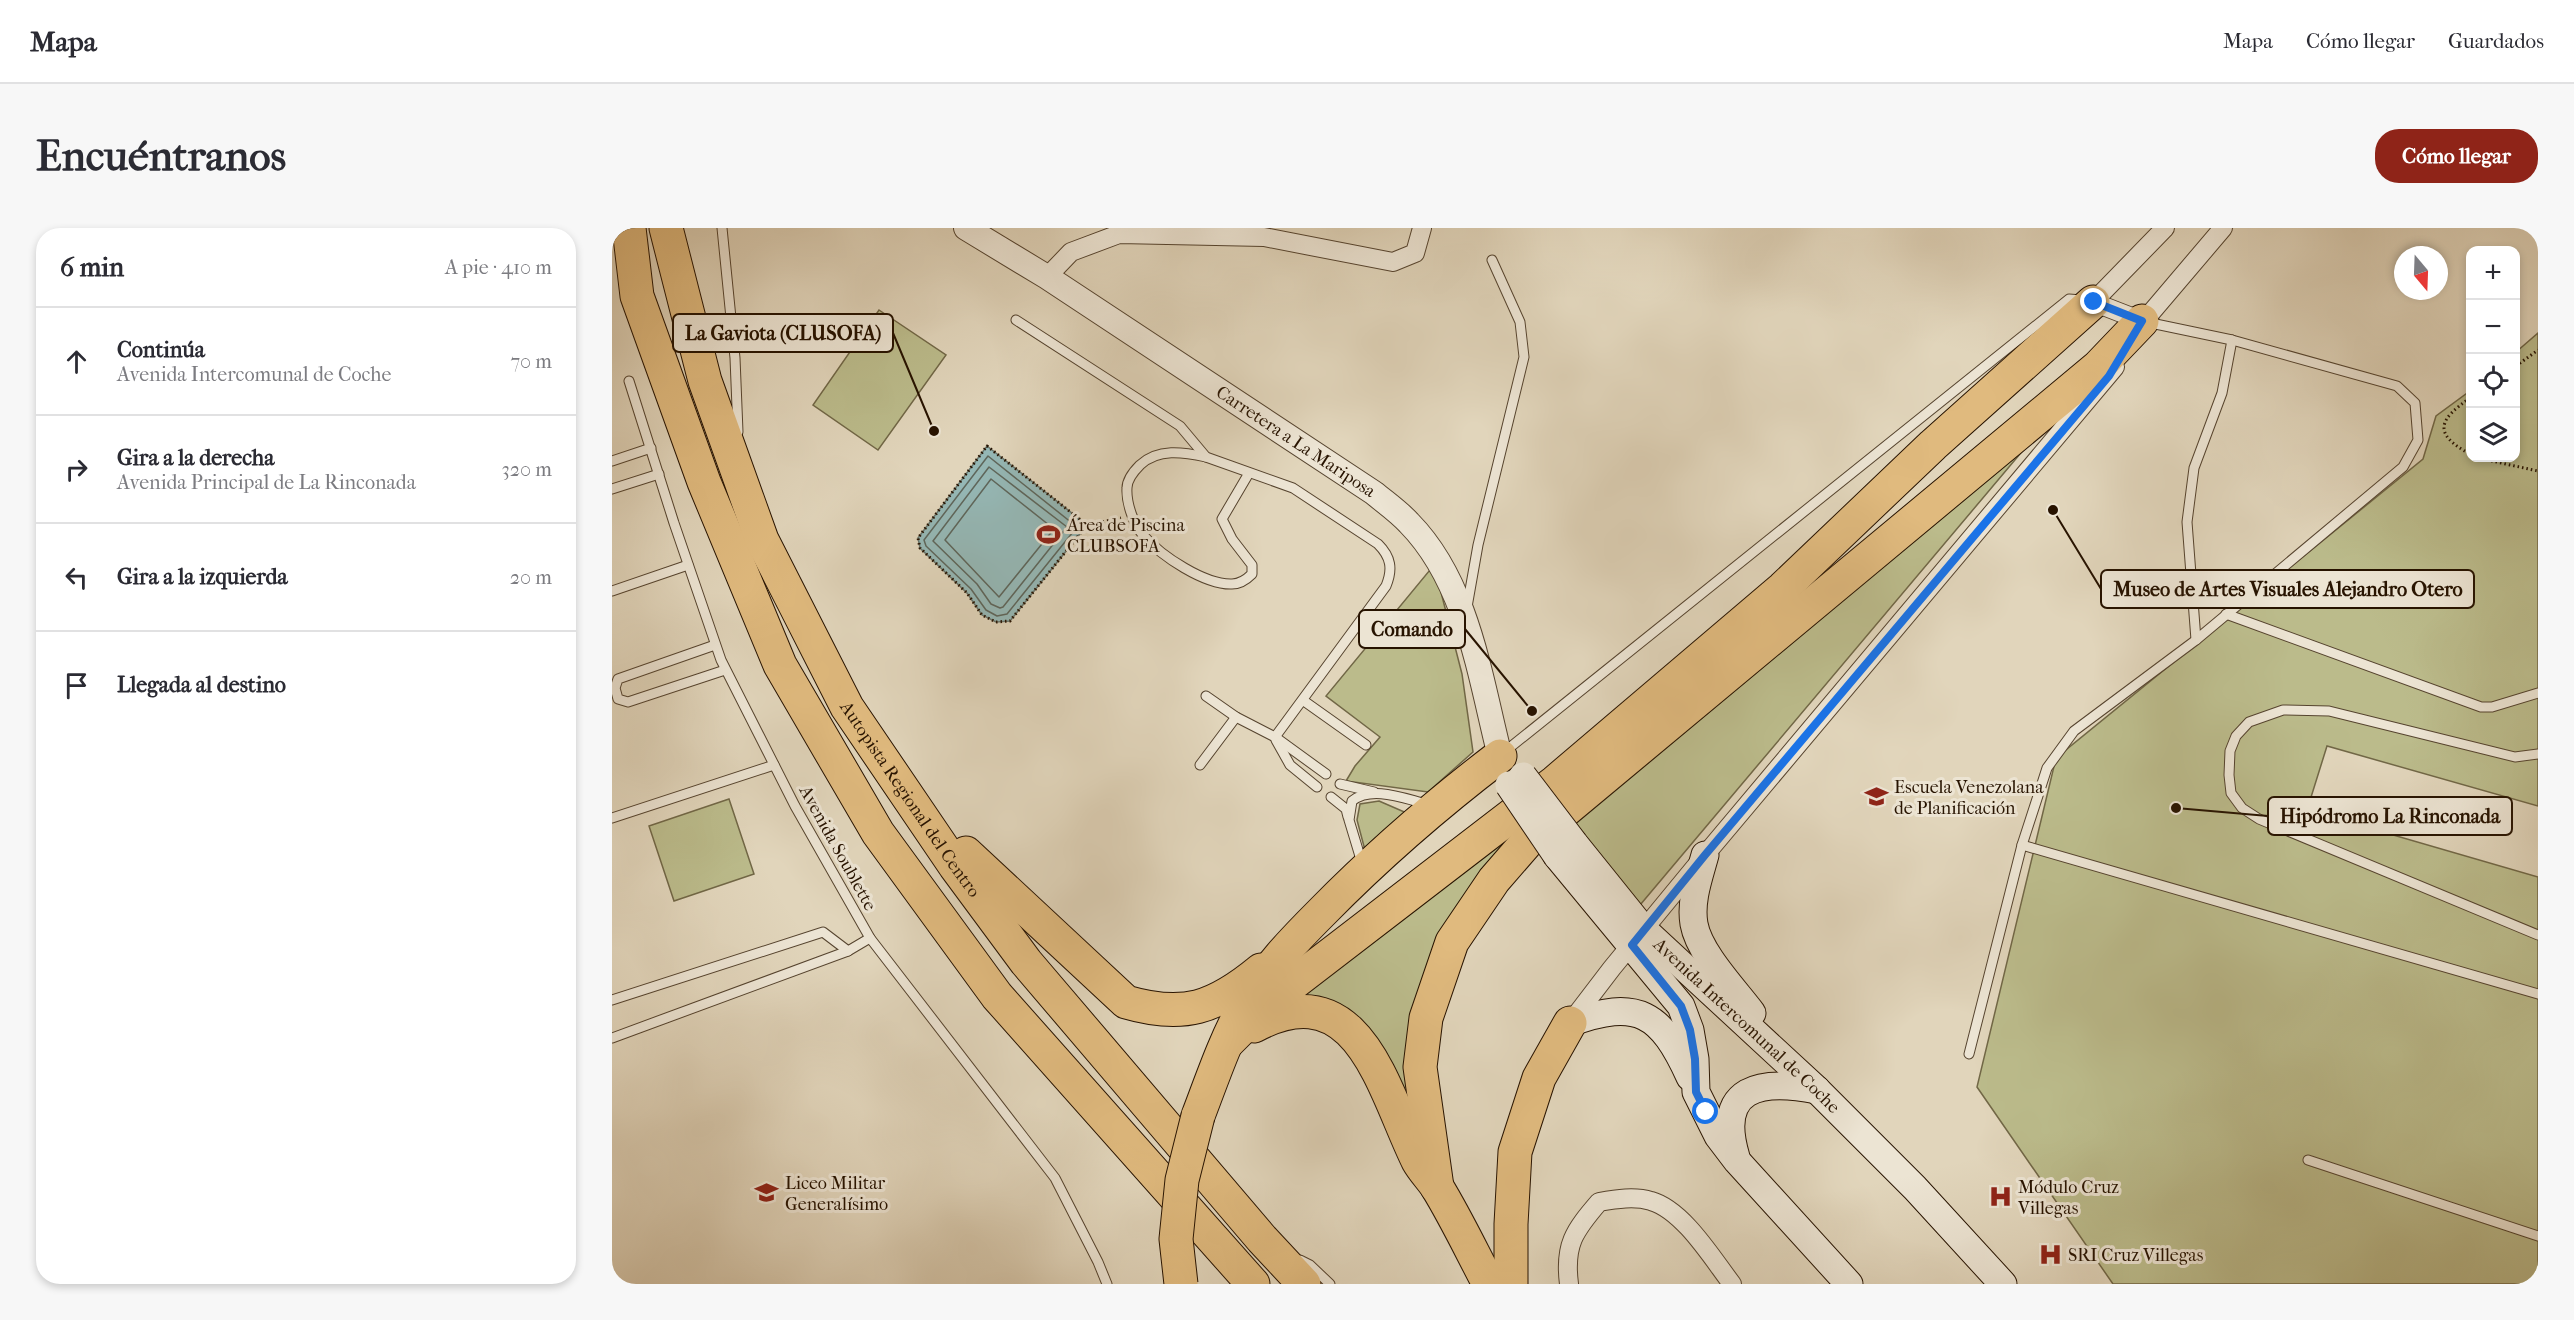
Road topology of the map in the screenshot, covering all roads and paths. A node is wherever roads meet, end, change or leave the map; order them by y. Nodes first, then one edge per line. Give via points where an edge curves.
1 (629, 228) edge
2 (666, 228) edge
3 (722, 228) edge
4 (966, 228) edge
5 (1422, 228) edge
6 (2165, 228) edge
7 (2223, 228) edge
8 (1118, 231) edge
9 (1492, 260) dead end
10 (1047, 277) junction
11 (2094, 302) junction
12 (1016, 320) dead end
13 (2142, 321) junction
14 (2232, 340) junction
15 (2538, 350) edge
16 (2520, 363) edge
17 (629, 381) dead end
18 (2466, 401) edge
19 (651, 448) junction
20 (2466, 452) edge
21 (1206, 458) junction
22 (612, 461) edge
23 (2496, 462) edge
24 (2538, 471) edge
25 (1249, 473) junction
26 (659, 474) junction
27 (612, 489) edge
28 (749, 506) junction
29 (1132, 515) junction
30 (1087, 525) junction
31 (688, 565) junction
32 (612, 591) edge
33 (2226, 614) junction
34 (1465, 618) junction
35 (2196, 640) junction
36 (715, 645) junction
37 (725, 670) junction
38 (2538, 693) edge
39 (1206, 696) dead end
40 (1304, 701) junction
41 (1236, 717) junction
42 (1275, 737) junction
43 (1366, 745) dead end
44 (2538, 754) edge
45 (774, 765) junction
46 (1200, 765) dead end
47 (1511, 772) junction
48 (1326, 774) dead end
49 (1340, 784) dead end
50 (1317, 787) dead end
51 (1379, 794) junction
52 (909, 797) junction
53 (1331, 797) dead end
54 (1436, 806) junction
55 (612, 818) edge
56 (1349, 820) junction
57 (2022, 845) junction
58 (1705, 855) junction
59 (1363, 870) junction
60 (2538, 935) edge
61 (870, 938) junction
62 (1638, 938) junction
63 (848, 951) junction
64 (1283, 952) junction
65 (2538, 994) edge
66 (612, 1000) edge
67 (1570, 1023) junction
68 (612, 1038) edge
69 (1229, 1041) junction
70 (1774, 1050) junction
71 (1969, 1054) dead end
72 (1817, 1090) junction
73 (1696, 1092) junction
74 (2308, 1160) dead end
75 (1737, 1161) junction
76 (1437, 1187) junction
77 (2538, 1236) edge
78 (1262, 1239) junction
79 (1107, 1284) edge
80 (1181, 1284) edge
81 (1253, 1284) edge
82 (1304, 1284) edge
83 (1330, 1284) edge
84 (1489, 1284) edge
85 (1511, 1284) edge
86 (1569, 1284) edge
87 (1732, 1284) edge
88 (1849, 1284) edge
89 (2003, 1284) edge

1 - 81 highway via 637,296 704,482 766,633 780,665 878,833 997,996
2 - 28 highway, Autopista Regional del Centro via 705,381
3 - 28 lane via 740,445
4 - 10 street, Carretera a La Mariposa
5 - 8 street via 1415,252 1393,262 1264,237
6 - 11 street
7 - 13 street
8 - 10 street via 1071,252
9 - 34 lane via 1520,322 1524,357 1478,545
10 - 34 street, Carretera a La Mariposa via 1374,494 1410,524 1439,562
11 - 13 street
11 - 47 lane via 2069,299
11 - 69 highway via 1934,445 1783,588 1555,782 1265,1005
12 - 21 lane via 1180,426
13 - 14 lane
13 - 58 street via 2109,376
13 - 76 highway via 2098,367 1527,842 1494,880 1452,942 1426,1018 1420,1067
14 - 33 lane via 2397,386 2415,403 2418,440 2403,467
14 - 35 lane via 2222,393 2194,468 2187,522
15 - 16 path
17 - 19 lane, Avenida Soublette
18 - 20 path via 2444,421 2452,443
19 - 22 lane
19 - 26 lane, Avenida Soublette
21 - 25 lane
21 - 29 lane via 1183,452 1147,458 1132,473 1126,488
23 - 24 path
25 - 29 lane via 1222,519 1252,565 1252,574 1233,585 1185,568 1143,535
25 - 40 lane via 1293,488 1388,553 1391,566 1386,586
26 - 27 lane
26 - 31 lane, Avenida Soublette
28 - 52 highway, Autopista Regional del Centro via 762,540 848,707
29 - 30 path
30 - 30 path via 987,446 918,538 920,548 967,593 982,615 996,622 1010,621
31 - 32 lane
31 - 36 lane, Avenida Soublette
33 - 35 lane
33 - 38 lane via 2481,707
34 - 47 street, Carretera a La Mariposa
35 - 57 lane via 2074,731 2046,768
36 - 37 lane, Avenida Soublette
36 - 37 lane via 618,679 618,699 628,702
37 - 45 lane, Avenida Soublette
39 - 41 lane
40 - 42 lane
40 - 43 lane
41 - 42 lane
41 - 46 lane
42 - 48 lane
42 - 50 lane via 1290,765
44 - 60 lane via 2515,757 2329,711 2283,710 2249,722 2236,736 2230,751 2229,775 2231,793 2242,808 2259,819
45 - 55 lane
45 - 61 lane, Avenida Soublette
47 - 54 highway
47 - 62 main road, Avenida Intercomunal de Coche, bridge via 1565,849
49 - 51 lane
51 - 54 lane
51 - 56 lane via 1352,801
52 - 64 highway via 1126,1002 1155,1010 1181,1011 1214,1002
52 - 78 highway, Autopista Regional del Centro via 1026,962
53 - 56 lane via 1346,808
54 - 59 highway
56 - 59 lane
57 - 65 lane
57 - 71 lane
58 - 62 street
58 - 70 main road via 1694,898 1698,935
59 - 64 highway
61 - 63 lane
61 - 79 lane, Avenida Soublette via 1055,1178
62 - 67 street
62 - 70 main road, Avenida Intercomunal de Coche
62 - 73 main road, Avenida Intercomunal de Coche via 1681,1006 1690,1030
63 - 66 lane via 823,932
63 - 68 lane
64 - 69 highway via 1244,1007
67 - 73 main road via 1592,1015 1624,1011 1651,1019 1679,1053
67 - 85 highway via 1539,1078 1515,1152
69 - 76 highway via 1272,1016 1292,1011 1331,1016 1344,1025 1374,1066 1419,1163
69 - 80 highway, bridge via 1198,1116 1182,1180 1176,1239
70 - 72 main road, Avenida Intercomunal de Coche
72 - 75 main road via 1776,1085 1747,1091 1738,1101 1730,1126
72 - 89 main road, Avenida Intercomunal de Coche
73 - 75 main road, Avenida Intercomunal de Coche via 1718,1136
74 - 77 lane
75 - 88 main road, Avenida Intercomunal de Coche
76 - 84 highway
78 - 82 highway, Autopista Regional del Centro
78 - 83 lane via 1310,1265
86 - 87 street via 1566,1262 1575,1232 1599,1202 1622,1198 1651,1201 1677,1216

